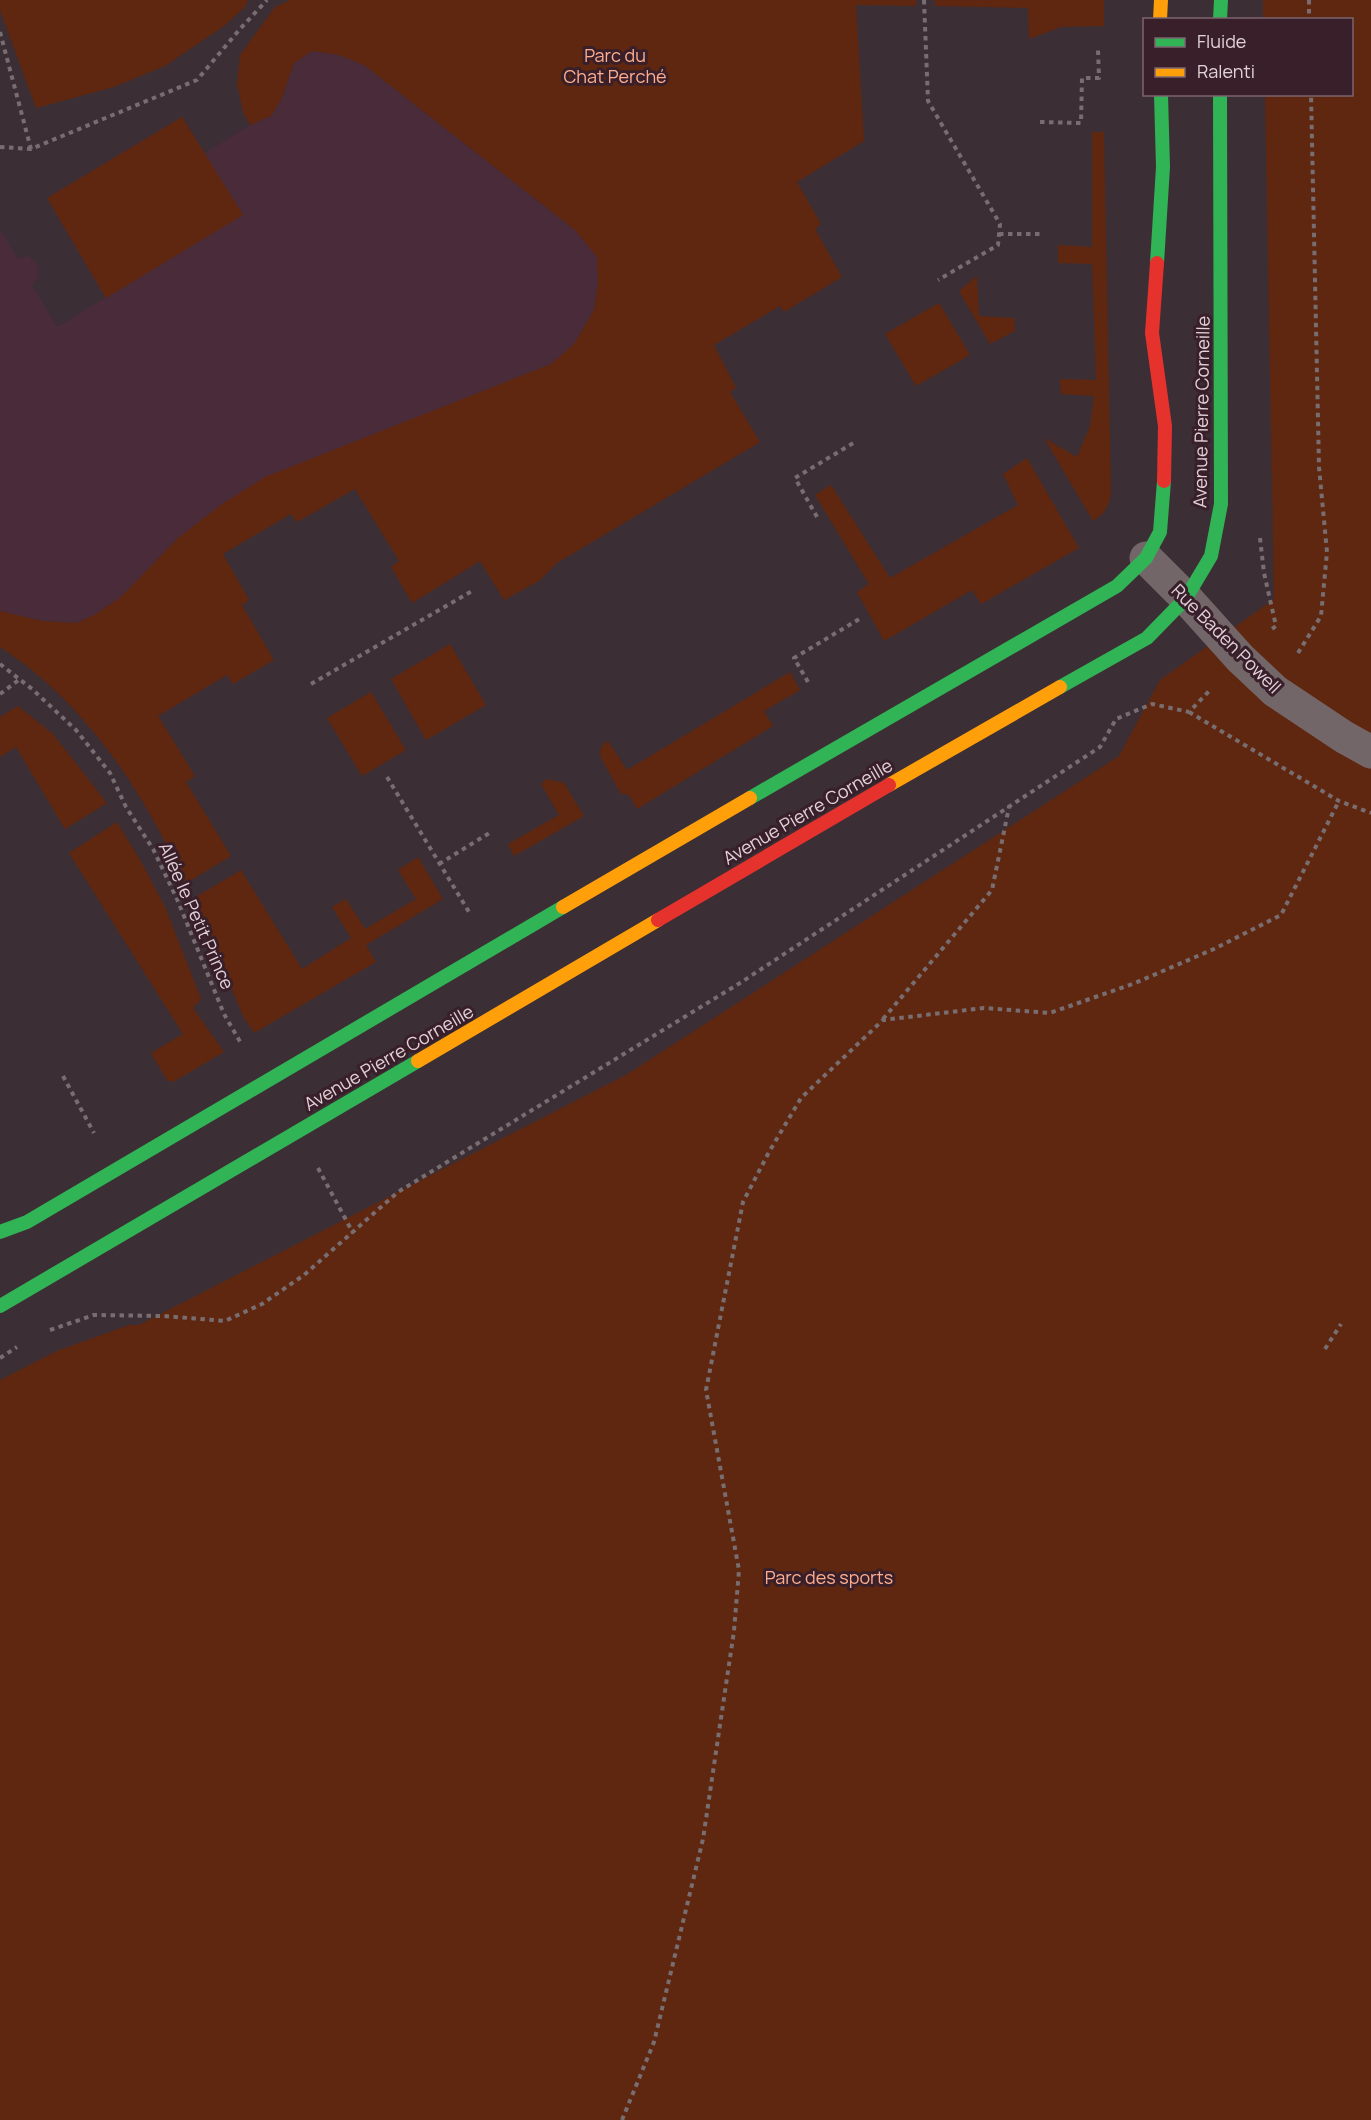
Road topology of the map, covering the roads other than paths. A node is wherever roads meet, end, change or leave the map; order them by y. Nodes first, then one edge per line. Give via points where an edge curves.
1 (1161, 0) edge
2 (1221, 0) edge
3 (1160, 18) edge
4 (1220, 18) edge
5 (1161, 96) edge
6 (1220, 96) edge
7 (1146, 558) junction
8 (1186, 598) junction
9 (1371, 752) edge
10 (27, 1222) junction
11 (0, 1232) edge
12 (14, 1239) dead end
13 (0, 1306) edge

1 - 3 street
2 - 4 street
5 - 7 street, Avenue Pierre Corneille via 1163,167 1152,333 1164,426 1163,505 1160,532
6 - 8 street, Avenue Pierre Corneille via 1221,504 1211,556
7 - 8 street, Rue Baden Powell
7 - 10 street, Avenue Pierre Corneille via 1117,586
8 - 9 street, Rue Baden Powell via 1275,691
8 - 13 street, Avenue Pierre Corneille via 1147,638
10 - 11 street, Avenue Pierre Corneille
10 - 12 street

